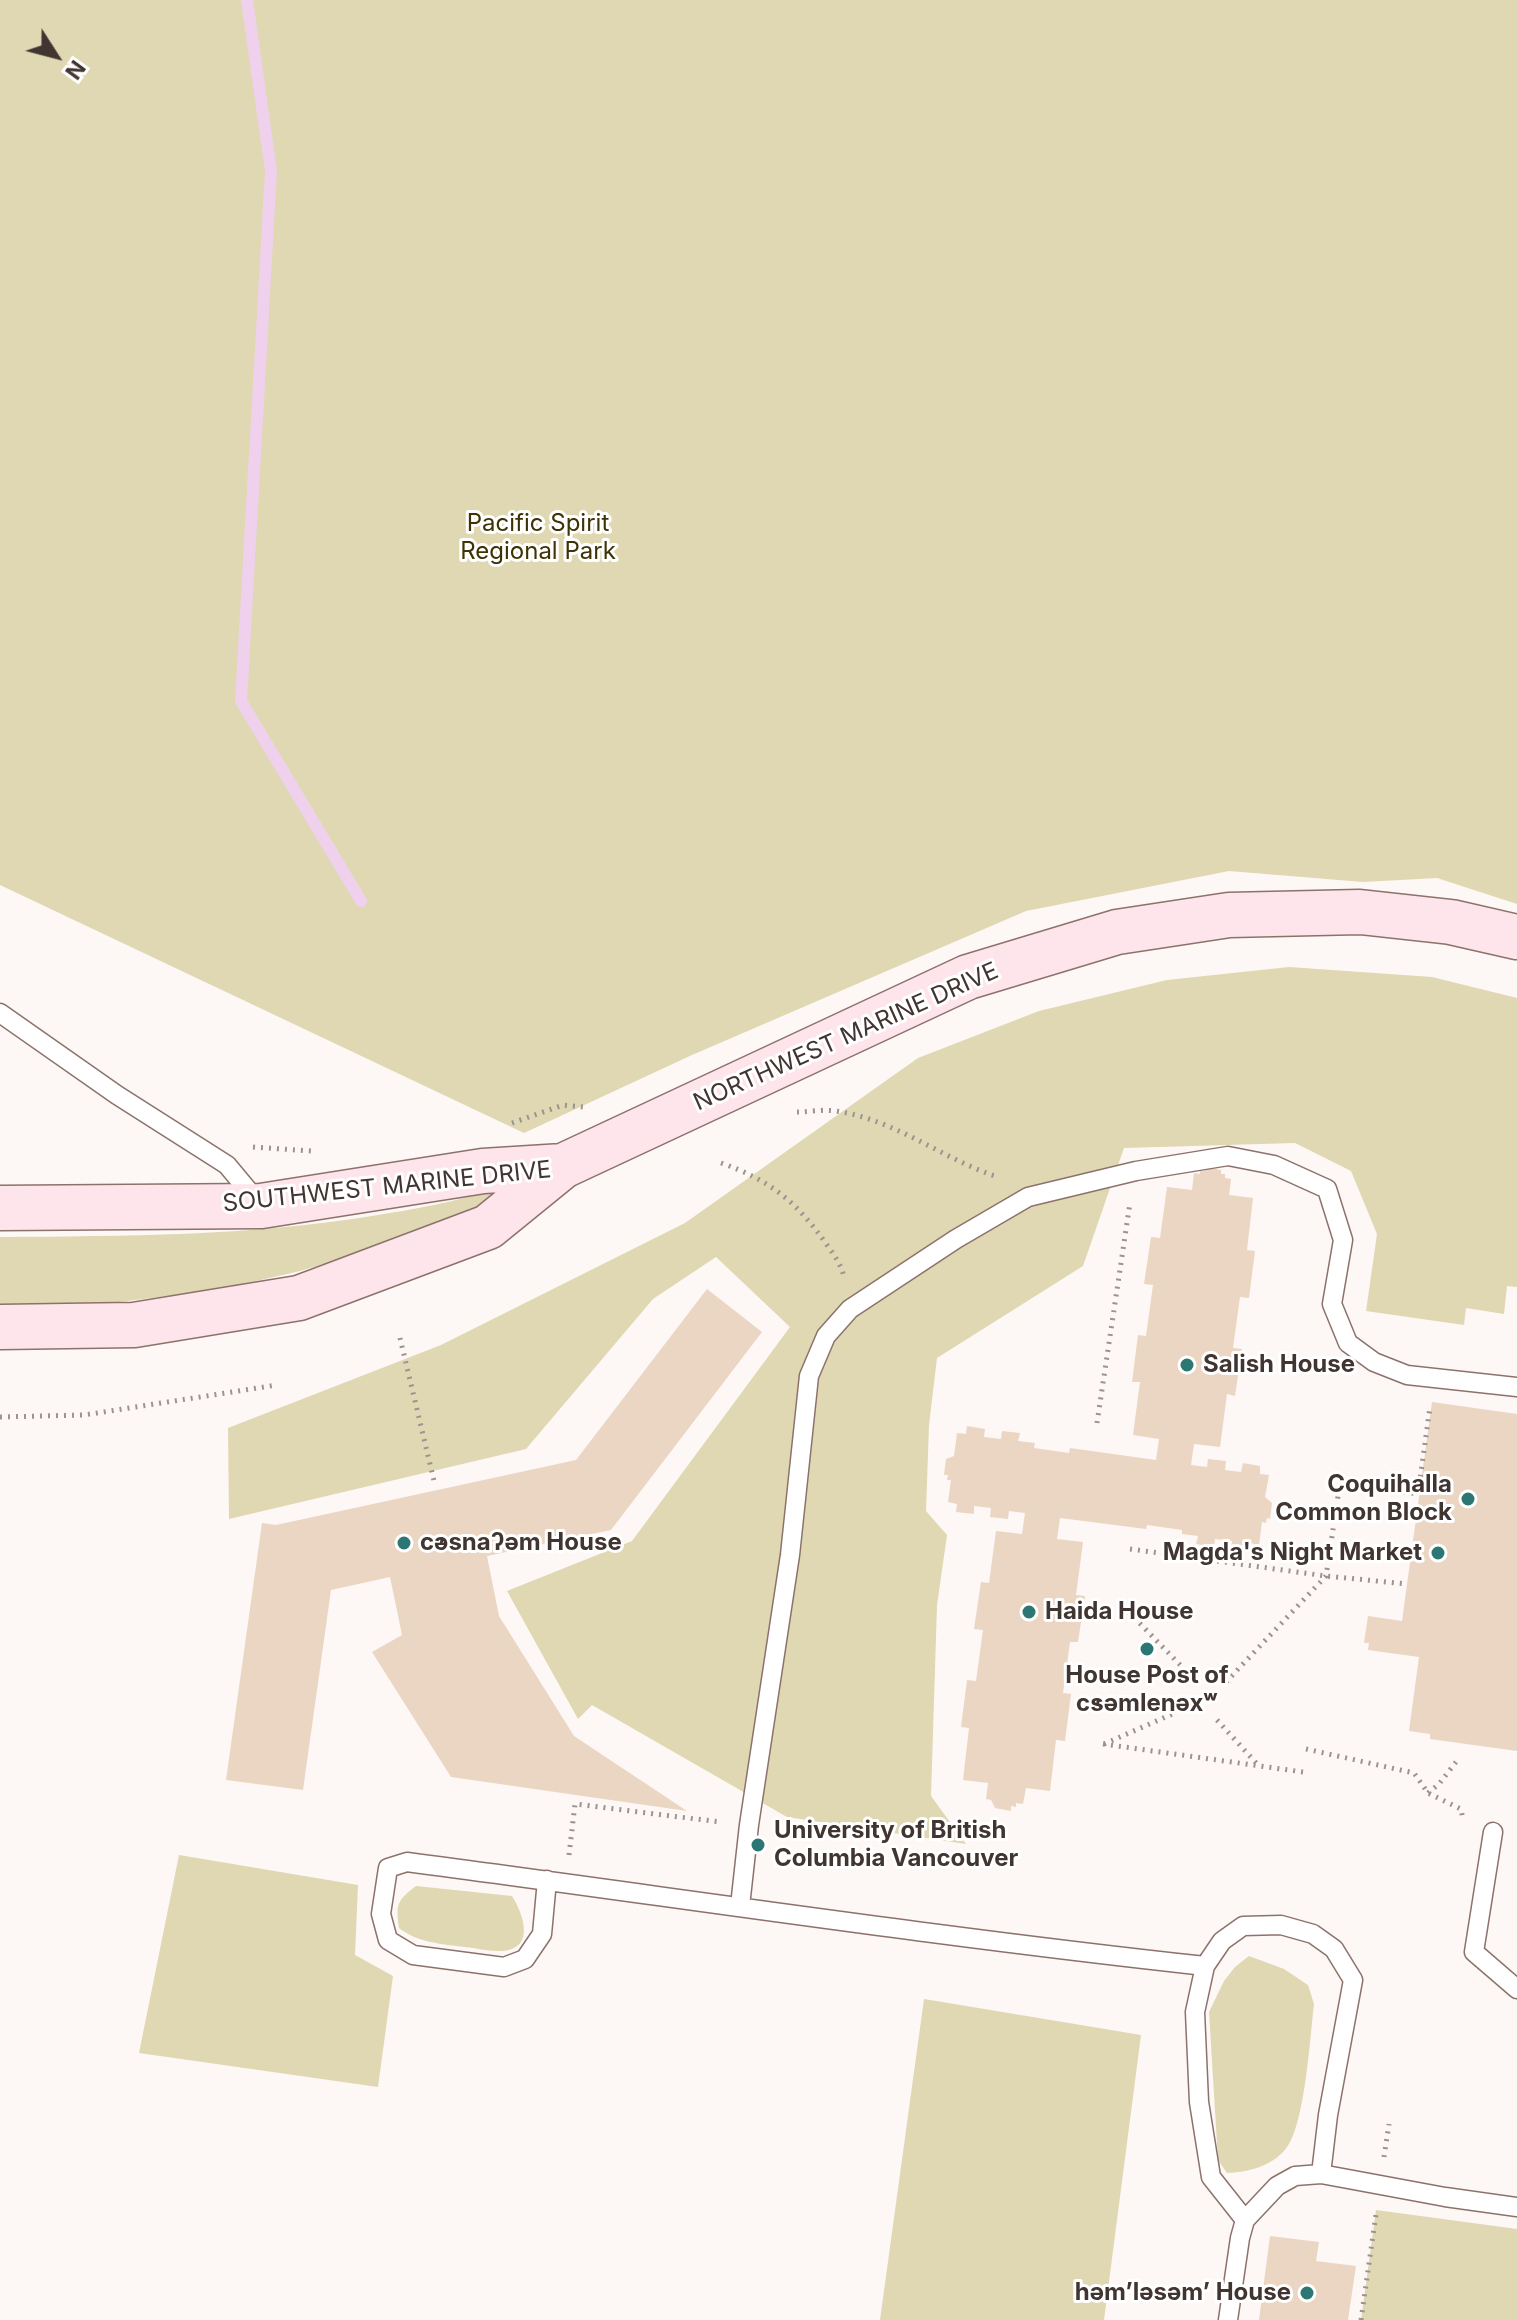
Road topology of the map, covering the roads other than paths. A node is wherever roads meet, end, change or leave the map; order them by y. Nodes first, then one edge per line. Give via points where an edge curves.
1 (1517, 937) edge
2 (0, 1013) edge
3 (563, 1166) junction
4 (261, 1206) junction
5 (0, 1208) edge
6 (0, 1327) edge
7 (1517, 1387) edge
8 (1493, 1832) dead end
9 (556, 1882) junction
10 (740, 1906) junction
11 (1205, 1966) junction
12 (1517, 1989) edge
13 (1321, 2174) junction
14 (1517, 2207) edge
15 (1245, 2220) junction
16 (1228, 2320) edge

1 - 3 street, NORTHWEST MARINE DRIVE via 1451,922 1360,912 1229,915 1117,932 968,977
2 - 4 lane via 227,1165
3 - 4 street, SOUTHWEST MARINE DRIVE via 483,1171
3 - 6 street, SOUTHWEST MARINE DRIVE via 488,1227 299,1298 134,1325
4 - 5 street, SOUTHWEST MARINE DRIVE
7 - 10 lane via 1407,1375 1374,1362 1348,1343 1332,1304 1343,1240 1327,1189 1274,1165 1228,1156 1028,1197 850,1309 826,1336 809,1376 790,1555
8 - 12 lane via 1474,1952
9 - 9 lane via 407,1862 388,1868 381,1914 388,1940 413,1955 504,1967 525,1959 542,1934
9 - 10 lane
10 - 11 lane
11 - 13 lane via 1222,1941 1243,1926 1281,1925 1313,1934 1345,1965 1353,1980
11 - 15 lane via 1195,2012 1199,2102 1211,2177
13 - 14 lane
13 - 15 lane via 1295,2176 1277,2186
15 - 16 lane

